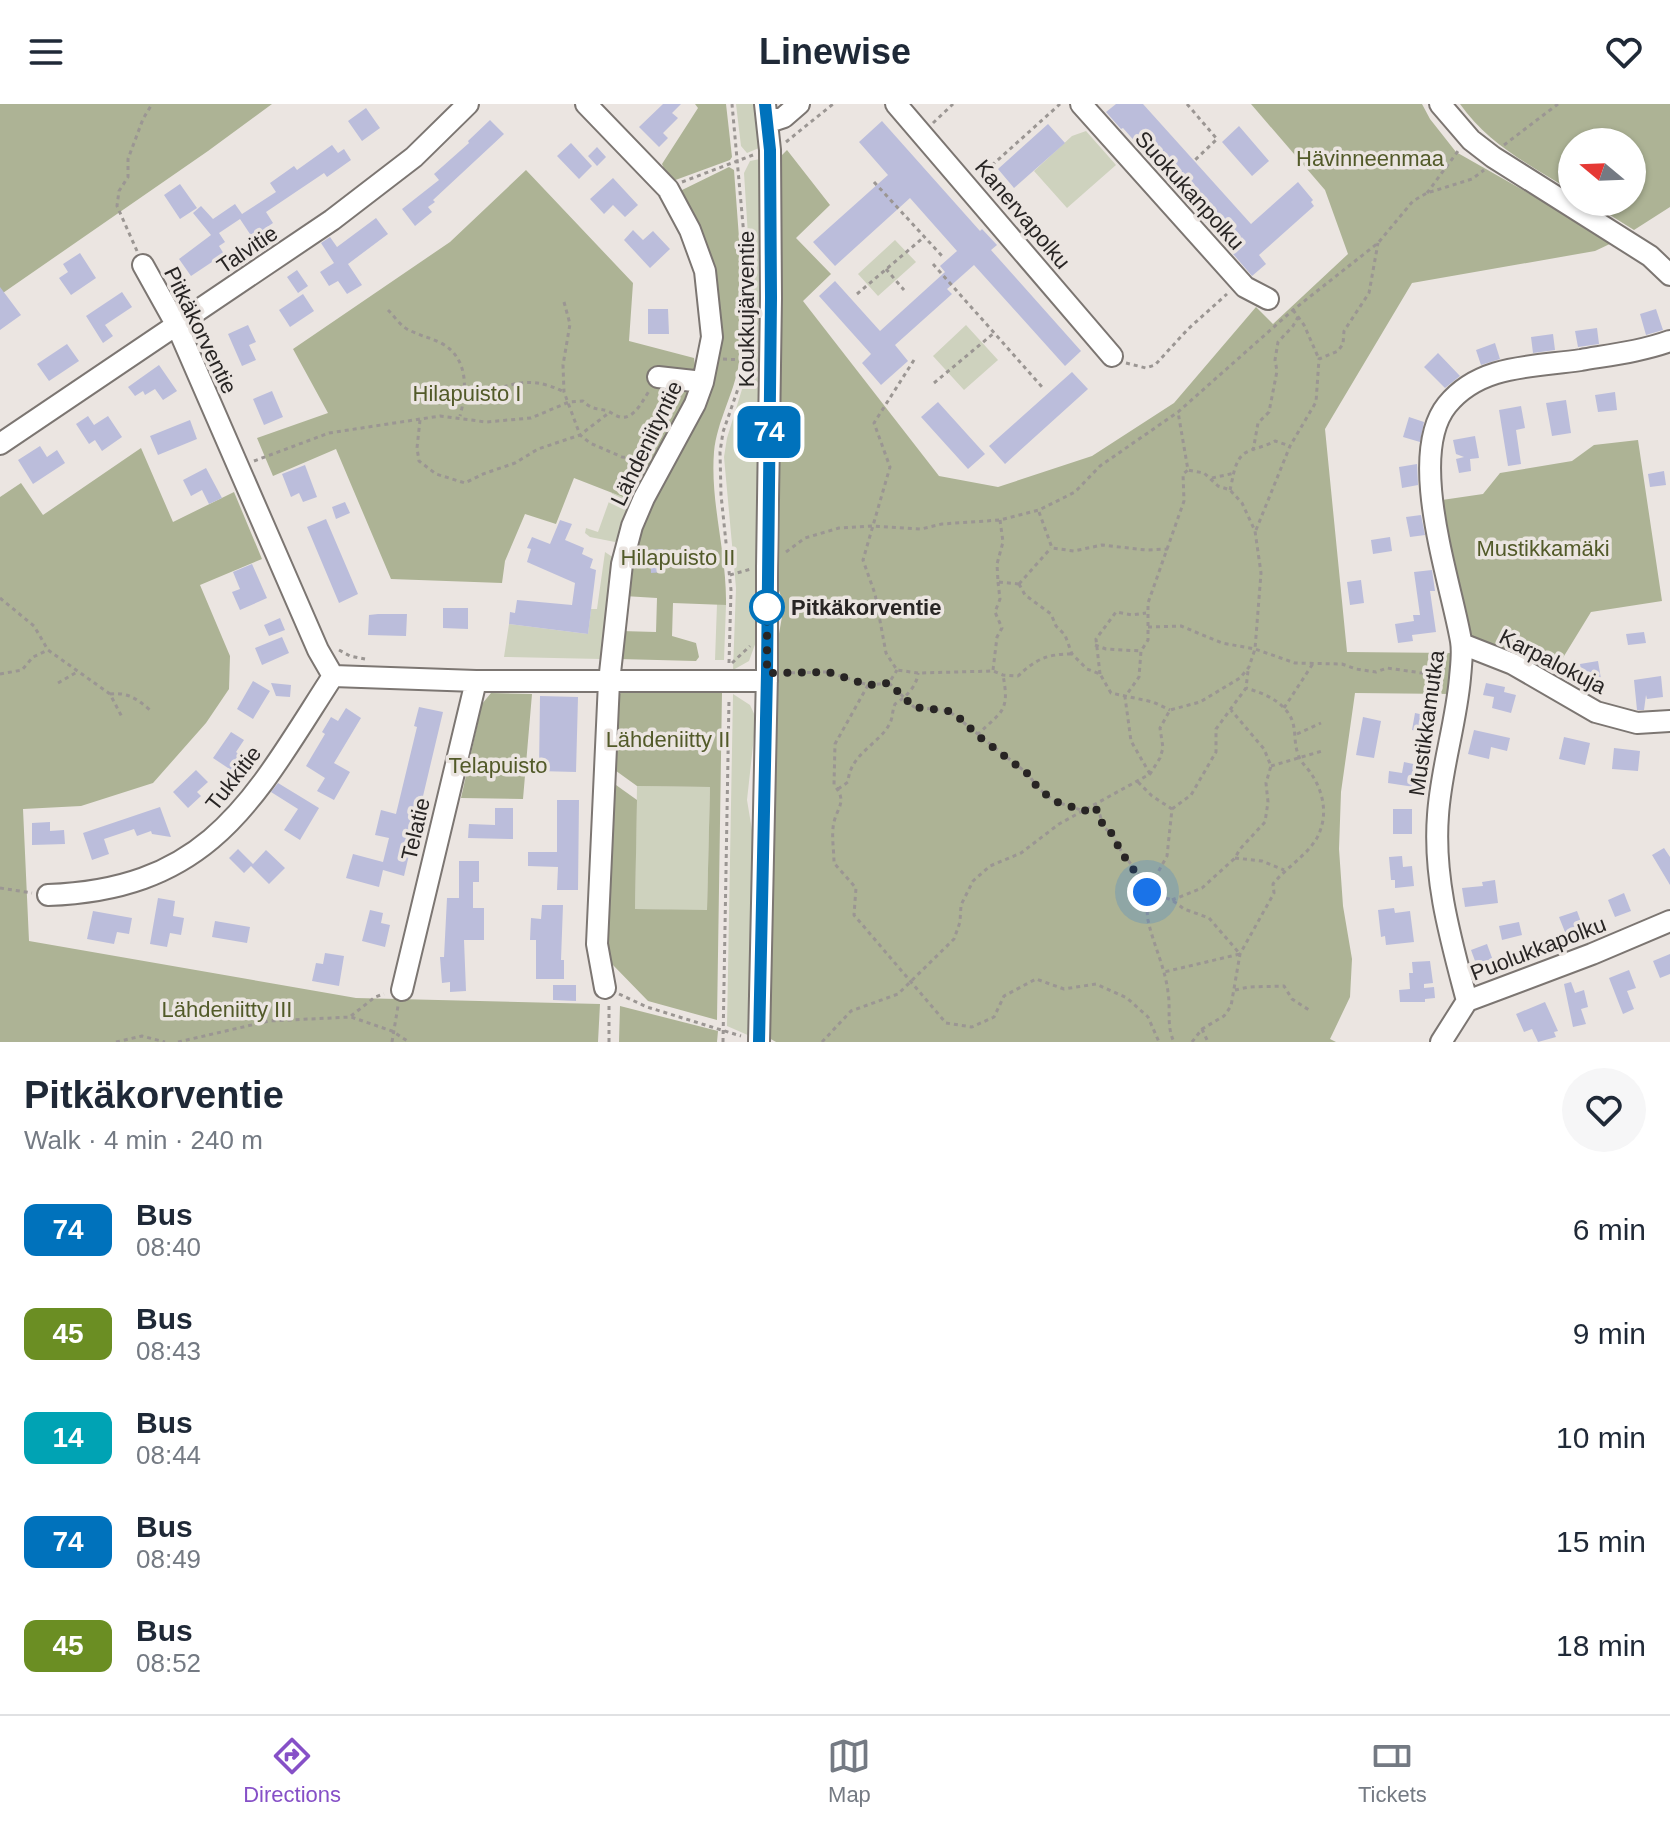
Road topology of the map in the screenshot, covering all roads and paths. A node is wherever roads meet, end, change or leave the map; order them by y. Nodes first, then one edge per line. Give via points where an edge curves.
1 (152, 104) edge
2 (468, 104) edge
3 (586, 104) edge
4 (732, 104) edge
5 (799, 104) edge
6 (896, 104) edge
7 (953, 104) edge
8 (1060, 104) edge
9 (1081, 104) edge
10 (1187, 104) edge
11 (1440, 104) edge
12 (1558, 104) edge
13 (767, 113) edge
14 (921, 133) junction
15 (1464, 143) dead end
16 (1493, 157) junction
17 (1194, 161) dead end
18 (874, 182) dead end
19 (968, 187) junction
20 (1427, 193) junction
21 (925, 236) junction
22 (1378, 243) junction
23 (942, 256) dead end
24 (933, 264) dead end
25 (143, 265) joint
26 (886, 269) junction
27 (1670, 275) edge
28 (1245, 287) junction
29 (904, 290) dead end
30 (857, 294) dead end
31 (1268, 299) dead end
32 (564, 302) dead end
33 (388, 310) dead end
34 (1293, 310) junction
35 (1298, 317) junction
36 (177, 326) junction
37 (994, 333) junction
38 (1670, 341) edge
39 (1112, 356) joint
40 (1319, 359) junction
41 (914, 360) dead end
42 (658, 377) joint
43 (703, 382) junction
44 (934, 383) dead end
45 (1043, 388) dead end
46 (564, 392) junction
47 (465, 397) junction
48 (569, 402) junction
49 (610, 412) junction
50 (1178, 412) junction
51 (460, 416) junction
52 (420, 420) junction
53 (580, 435) junction
54 (0, 444) edge
55 (1290, 446) junction
56 (1253, 451) junction
57 (254, 461) dead end
58 (659, 470) junction
59 (1188, 470) junction
60 (1235, 473) junction
61 (1211, 478) junction
62 (1230, 490) junction
63 (1039, 510) junction
64 (1000, 520) junction
65 (873, 526) junction
66 (1255, 531) junction
67 (1052, 548) junction
68 (1168, 549) junction
69 (767, 567) junction
70 (998, 582) junction
71 (1019, 584) junction
72 (0, 598) edge
73 (1147, 613) junction
74 (1148, 627) junction
75 (767, 642) junction
76 (1462, 644) junction
77 (1095, 645) junction
78 (338, 649) dead end
79 (1255, 649) junction
80 (48, 650) junction
81 (1141, 651) junction
82 (1072, 654) junction
83 (373, 660) dead end
84 (1314, 662) junction
85 (1249, 667) junction
86 (897, 670) junction
87 (1460, 670) junction
88 (993, 671) junction
89 (77, 672) junction
90 (729, 673) junction
91 (918, 673) junction
92 (0, 674) edge
93 (1100, 674) junction
94 (1003, 675) junction
95 (333, 676) junction
96 (767, 677) junction
97 (476, 681) junction
98 (609, 682) junction
99 (58, 683) dead end
100 (889, 683) junction
101 (868, 685) junction
102 (1246, 688) junction
103 (110, 694) junction
104 (1125, 697) junction
105 (903, 699) junction
106 (1284, 708) junction
107 (150, 710) dead end
108 (1170, 710) junction
109 (1231, 710) junction
110 (123, 719) dead end
111 (1670, 721) edge
112 (1321, 723) dead end
113 (1297, 734) junction
114 (977, 735) junction
115 (1322, 751) dead end
116 (1299, 757) junction
117 (1271, 766) junction
118 (1150, 774) junction
119 (1138, 782) junction
120 (838, 789) junction
121 (1094, 806) junction
122 (1172, 809) junction
123 (1084, 811) junction
124 (1235, 858) junction
125 (1284, 870) junction
126 (0, 888) edge
127 (1147, 892) junction
128 (48, 895) joint
129 (1172, 900) junction
130 (1670, 921) edge
131 (1240, 954) junction
132 (1164, 972) junction
133 (911, 984) junction
134 (605, 988) junction
135 (402, 990) junction
136 (1235, 990) junction
137 (1467, 1001) junction
138 (1309, 1010) dead end
139 (351, 1017) junction
140 (723, 1029) junction
141 (1202, 1029) junction
142 (392, 1031) junction
143 (752, 1040) edge
144 (116, 1042) edge
145 (165, 1042) edge
146 (178, 1042) edge
147 (392, 1042) edge
148 (409, 1042) edge
149 (609, 1042) edge
150 (723, 1042) edge
151 (822, 1042) edge
152 (1159, 1042) edge
153 (1174, 1042) edge
154 (1192, 1042) edge
155 (1208, 1042) edge
156 (1441, 1042) edge

1 - 25 path via 128,159 128,177 117,206
2 - 36 street, Talvitie via 390,177
3 - 43 street, Lähdeniityntie via 668,189 690,230 709,294 712,337
4 - 90 path via 744,251 744,360 720,452 731,590
5 - 13 street via 784,117
6 - 14 street, Kanervapolku
7 - 14 path
8 - 19 path
9 - 28 street, Suokukanpolku
10 - 17 path via 1217,139
11 - 16 street
12 - 16 path
13 - 69 street, Koukkujärventie
14 - 19 street, Kanervapolku
15 - 20 path
16 - 20 path via 1472,179
16 - 27 street via 1650,256
18 - 21 path
19 - 39 street, Kanervapolku
20 - 22 path via 1413,201
21 - 23 path
21 - 26 path
22 - 34 path
22 - 40 path via 1369,293 1344,331 1338,351
24 - 37 path
25 - 36 street, Pitkäkorventie
26 - 29 path
26 - 30 path
28 - 31 street, Suokukanpolku
28 - 39 path via 1224,296 1155,365 1136,366
32 - 46 path via 570,324
33 - 47 path via 409,331 445,344 459,360
34 - 35 path
34 - 50 path
35 - 40 path
35 - 56 path via 1278,342 1269,412 1258,423
36 - 54 street, Talvitie
36 - 95 street, Pitkäkorventie
37 - 44 path
37 - 45 path
38 - 76 street, Mustikkamutka via 1489,374 1446,406 1432,432 1429,457 1441,560
40 - 55 path via 1316,402
41 - 65 path via 874,423 890,467
42 - 43 street
42 - 49 path via 627,417
43 - 58 street, Lähdeniityntie
46 - 47 path via 526,380
46 - 48 path
47 - 51 path
48 - 49 path via 583,401 591,409
48 - 51 path via 531,418 486,422
48 - 53 path
49 - 53 path
50 - 59 path
50 - 63 path via 1100,466 1075,492
51 - 52 path
52 - 53 path via 419,461 436,474 465,483
52 - 57 path via 329,433
53 - 58 path
55 - 56 path via 1275,441
55 - 66 path
56 - 60 path via 1237,462
58 - 98 street, Lähdeniityntie via 625,550
59 - 61 path
59 - 68 path
60 - 61 path
60 - 62 path
61 - 62 path
62 - 66 path
63 - 64 path
63 - 67 path
64 - 65 path via 921,529
64 - 70 path
65 - 69 path via 805,538
65 - 86 path via 863,560 886,653
66 - 79 path via 1261,573
67 - 68 path
67 - 71 path
68 - 73 path
69 - 75 street, Koukkujärventie
70 - 71 path
70 - 88 path via 995,612 1002,628
71 - 82 path via 1051,614
72 - 80 path via 34,626
73 - 74 path
73 - 77 path via 1116,612
74 - 79 path via 1181,626 1222,643
74 - 81 path
75 - 90 path via 741,652
75 - 96 street, Koukkujärventie
76 - 87 street, Mustikkamutka
76 - 111 street, Karpalokuja via 1513,664 1596,712 1637,723
77 - 81 path
77 - 93 path
78 - 83 path
79 - 84 path via 1295,663
79 - 85 path
80 - 89 path
80 - 92 path via 22,670
81 - 104 path via 1139,677
82 - 93 path
82 - 94 path via 1049,654 1018,676
84 - 87 path via 1376,672
84 - 106 path
85 - 102 path
85 - 108 path via 1200,702
86 - 91 path
86 - 100 path
87 - 137 street, Mustikkamutka via 1438,817 1439,872
88 - 91 path
88 - 94 path
89 - 99 path
89 - 103 path
90 - 96 street
90 - 98 street
90 - 140 path
91 - 105 path
93 - 104 path via 1111,693
94 - 114 path via 1008,699
95 - 97 street
95 - 128 street, Tukkitie via 258,791 200,849 132,881 84,894
96 - 101 path via 828,672
96 - 143 street, Koukkujärventie
97 - 98 street
97 - 135 street, Telatie
98 - 134 street, Lähdeniityntie via 597,944
100 - 101 path
100 - 105 path
101 - 120 path via 835,744 832,768
102 - 106 path
102 - 109 path
103 - 107 path via 123,692
103 - 110 path
104 - 108 path
104 - 118 path via 1131,741
105 - 114 path via 914,707 949,711
105 - 120 path via 895,704 889,726 870,743 851,767 848,782
106 - 113 path
108 - 118 path via 1160,728 1160,758
109 - 117 path via 1264,749
109 - 122 path via 1216,729 1216,752 1191,795
112 - 113 path
113 - 116 path
114 - 123 path via 1054,801
115 - 116 path
116 - 117 path
116 - 125 path via 1323,794 1323,825 1316,841
117 - 124 path via 1265,822
118 - 119 path
119 - 121 path
119 - 122 path
120 - 133 path via 841,808 834,821 834,863 856,888 854,915
121 - 123 path
121 - 127 path
122 - 127 path via 1167,856
123 - 133 path via 973,881 954,939
124 - 125 path
124 - 129 path via 1202,888
125 - 131 path
126 - 128 path
127 - 129 path
127 - 132 path via 1147,916
129 - 131 path via 1209,918
130 - 137 street, Puolukkapolku
131 - 132 path
131 - 136 path
132 - 153 path
133 - 151 path via 851,1011
133 - 152 path via 946,1023 972,1027 994,1017 1004,996 1036,979 1064,989 1096,984 1127,998 1148,1017
134 - 140 path via 647,1007
134 - 149 path
135 - 139 path via 375,997
135 - 142 path
136 - 138 path via 1284,986
136 - 141 path via 1224,1016
137 - 156 street, Puolukkapolku
139 - 142 path
139 - 146 path via 269,1021
140 - 143 path
140 - 150 path
141 - 154 path
141 - 155 path
142 - 147 path
142 - 148 path
144 - 145 path via 142,1036

